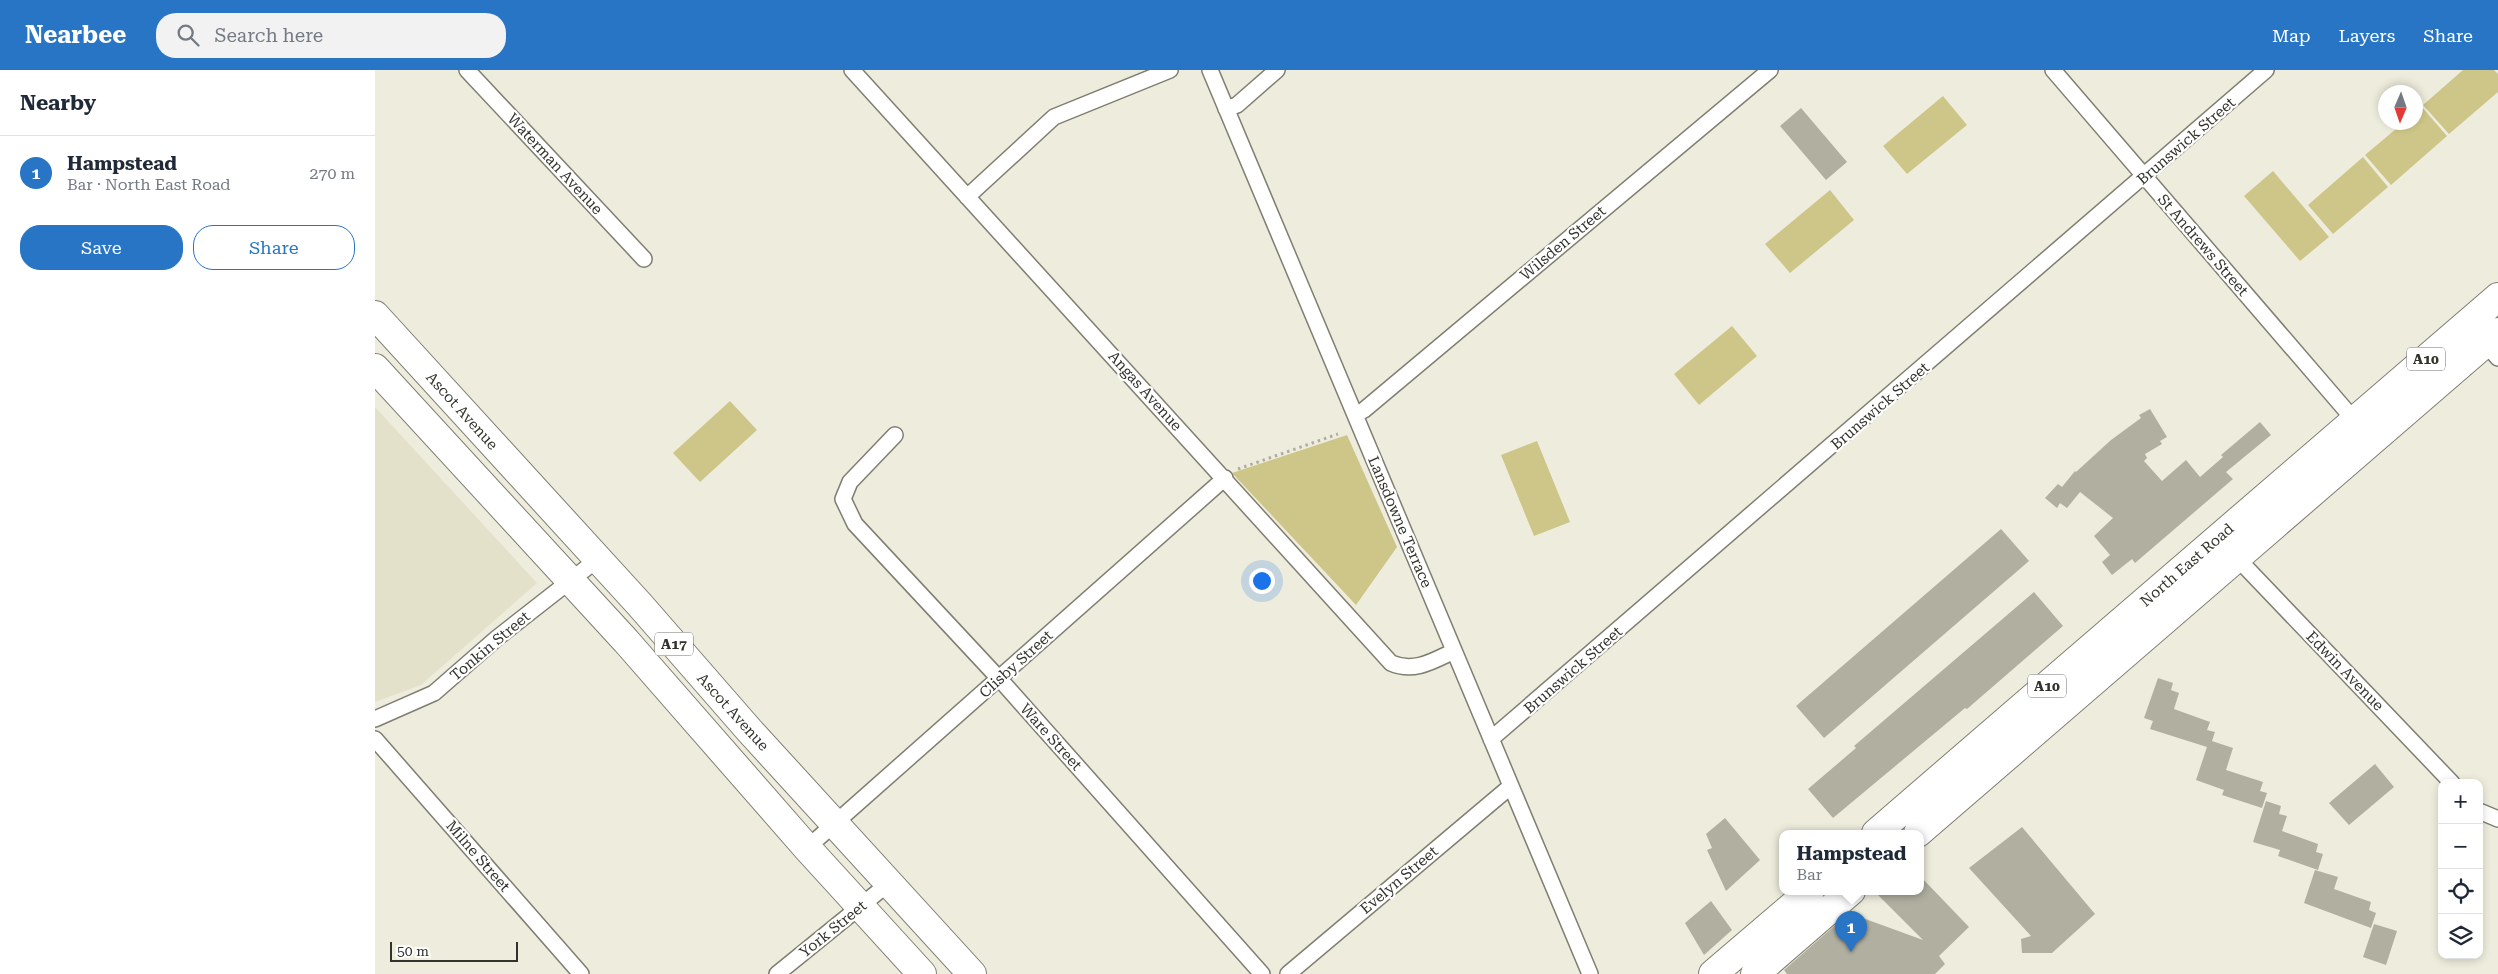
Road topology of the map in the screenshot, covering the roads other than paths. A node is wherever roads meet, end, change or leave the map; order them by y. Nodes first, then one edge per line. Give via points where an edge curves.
1 (467, 70) edge
2 (852, 70) edge
3 (1170, 70) edge
4 (1210, 70) edge
5 (1277, 70) edge
6 (1770, 70) edge
7 (2053, 70) edge
8 (2267, 70) edge
9 (1226, 109) junction
10 (2145, 177) junction
11 (967, 197) junction
12 (644, 259) dead end
13 (2498, 297) edge
14 (375, 315) edge
15 (2494, 344) edge
16 (375, 368) edge
17 (1355, 415) junction
18 (2355, 421) junction
19 (895, 435) dead end
20 (2373, 442) junction
21 (1228, 472) junction
22 (2237, 558) junction
23 (598, 559) junction
24 (570, 581) junction
25 (1454, 651) junction
26 (999, 679) junction
27 (375, 719) edge
28 (375, 739) edge
29 (1491, 740) junction
30 (2448, 779) edge
31 (1511, 786) junction
32 (2483, 813) edge
33 (2498, 819) edge
34 (835, 823) junction
35 (1879, 830) edge
36 (1921, 830) edge
37 (807, 848) junction
38 (889, 883) junction
39 (1805, 895) edge
40 (1846, 895) edge
41 (861, 906) junction
42 (1752, 940) junction
43 (581, 974) edge
44 (777, 974) edge
45 (922, 974) edge
46 (972, 974) edge
47 (1262, 974) edge
48 (1288, 974) edge
49 (1590, 974) edge
50 (1713, 974) edge
51 (1742, 974) edge
52 (1755, 974) edge

1 - 12 street, Waterman Avenue
2 - 11 street, Angas Avenue
3 - 11 street via 1054,117
4 - 9 street, Lansdowne Terrace
5 - 9 street via 1237,105
6 - 17 street, Wilsden Street
7 - 10 street, St Andrews Street
8 - 10 street, Brunswick Street
9 - 17 street, Lansdowne Terrace
10 - 18 street, St Andrews Street
10 - 29 street, Brunswick Street
11 - 21 street, Angas Avenue
13 - 18 highway, North East Road / A10
14 - 23 highway, Ascot Avenue / A17
15 - 20 highway, North East Road / A10
16 - 24 highway, A17
17 - 25 street, Lansdowne Terrace
18 - 20 highway
18 - 35 highway, North East Road / A10
19 - 26 street, Ware Street via 850,482 843,499 855,524
20 - 22 highway, North East Road / A10
21 - 25 street, Angas Avenue via 1391,663 1403,668 1417,666
21 - 26 street, Clisby Street
22 - 30 street, Edwin Avenue
22 - 36 highway, North East Road / A10
23 - 24 street, Tonkin Street
23 - 34 highway, Ascot Avenue / A17
24 - 27 street, Tonkin Street via 434,693
24 - 37 highway, A17
25 - 29 street, Lansdowne Terrace
26 - 34 street, Clisby Street
26 - 47 street, Ware Street
28 - 43 street, Milne Street
29 - 31 street, Lansdowne Terrace
31 - 48 street, Evelyn Street
31 - 49 street, Lansdowne Terrace
32 - 33 street
34 - 37 street, Clisby Street
34 - 38 highway, Ascot Avenue / A17
37 - 41 highway, A17
38 - 41 street, York Street
38 - 46 highway, Ascot Avenue / A17
39 - 42 highway
40 - 52 highway
41 - 44 street, York Street
41 - 45 highway, A17
42 - 50 highway
42 - 51 highway

